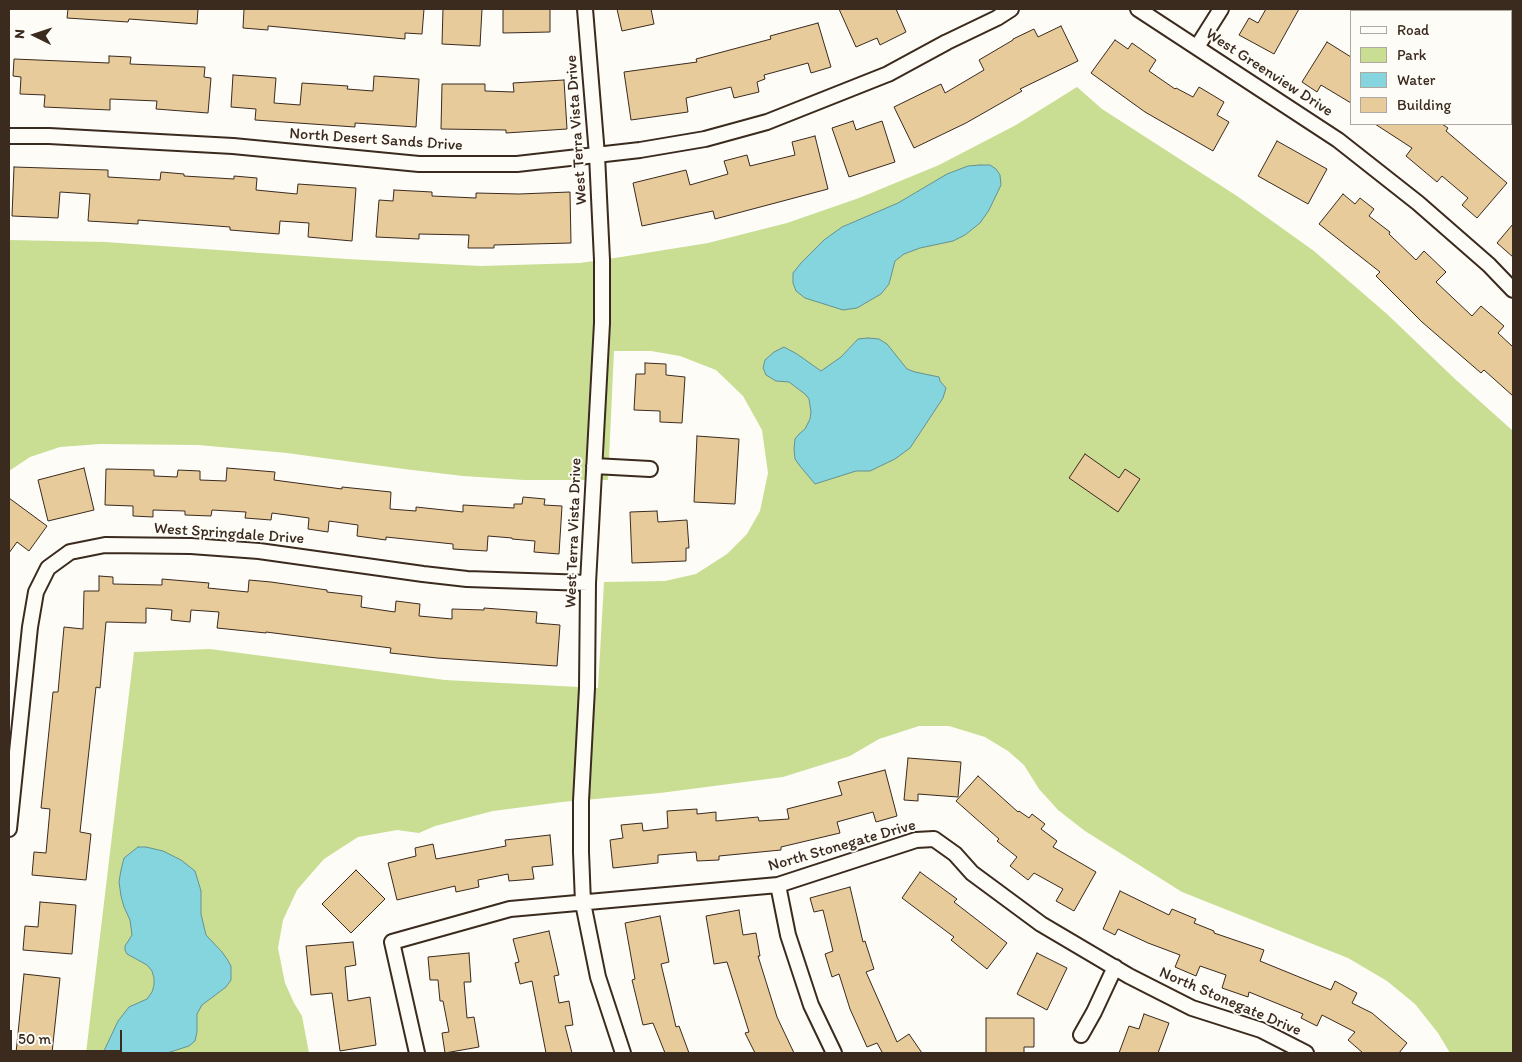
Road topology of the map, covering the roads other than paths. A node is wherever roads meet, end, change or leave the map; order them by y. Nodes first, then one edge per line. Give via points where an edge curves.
1 (585, 9) edge
2 (1011, 9) edge
3 (1138, 9) edge
4 (1221, 9) edge
5 (1197, 47) junction
6 (9, 136) edge
7 (597, 155) junction
8 (1513, 290) edge
9 (594, 466) junction
10 (650, 469) dead end
11 (588, 583) junction
12 (9, 829) edge
13 (778, 885) junction
14 (583, 903) junction
15 (1115, 967) junction
16 (1082, 1035) dead end
17 (417, 1053) edge
18 (623, 1053) edge
19 (834, 1053) edge
20 (1306, 1053) edge

1 - 7 street, West Terra Vista Drive
2 - 7 street, North Desert Sands Drive via 888,74 767,122 705,139
3 - 5 street, West Greenview Drive
4 - 5 street
5 - 8 street, West Greenview Drive via 1338,140 1418,203
6 - 7 street, North Desert Sands Drive via 233,146 419,164 517,164
7 - 9 street, West Terra Vista Drive via 602,323
9 - 10 street
9 - 11 street, West Terra Vista Drive
11 - 12 street, West Springdale Drive via 467,579 260,551 190,546 105,545 70,552 48,568 36,592
11 - 14 street, West Terra Vista Drive via 581,800
13 - 14 street, North Stonegate Drive
13 - 15 street, North Stonegate Drive via 916,840 934,839 955,854 972,873 1041,924
13 - 19 street via 788,935 811,1005
14 - 17 street, North Stonegate Drive via 510,909 392,942
14 - 18 street, West Terra Vista Drive via 598,977
15 - 16 street
15 - 20 street, North Stonegate Drive via 1192,1008 1261,1030

